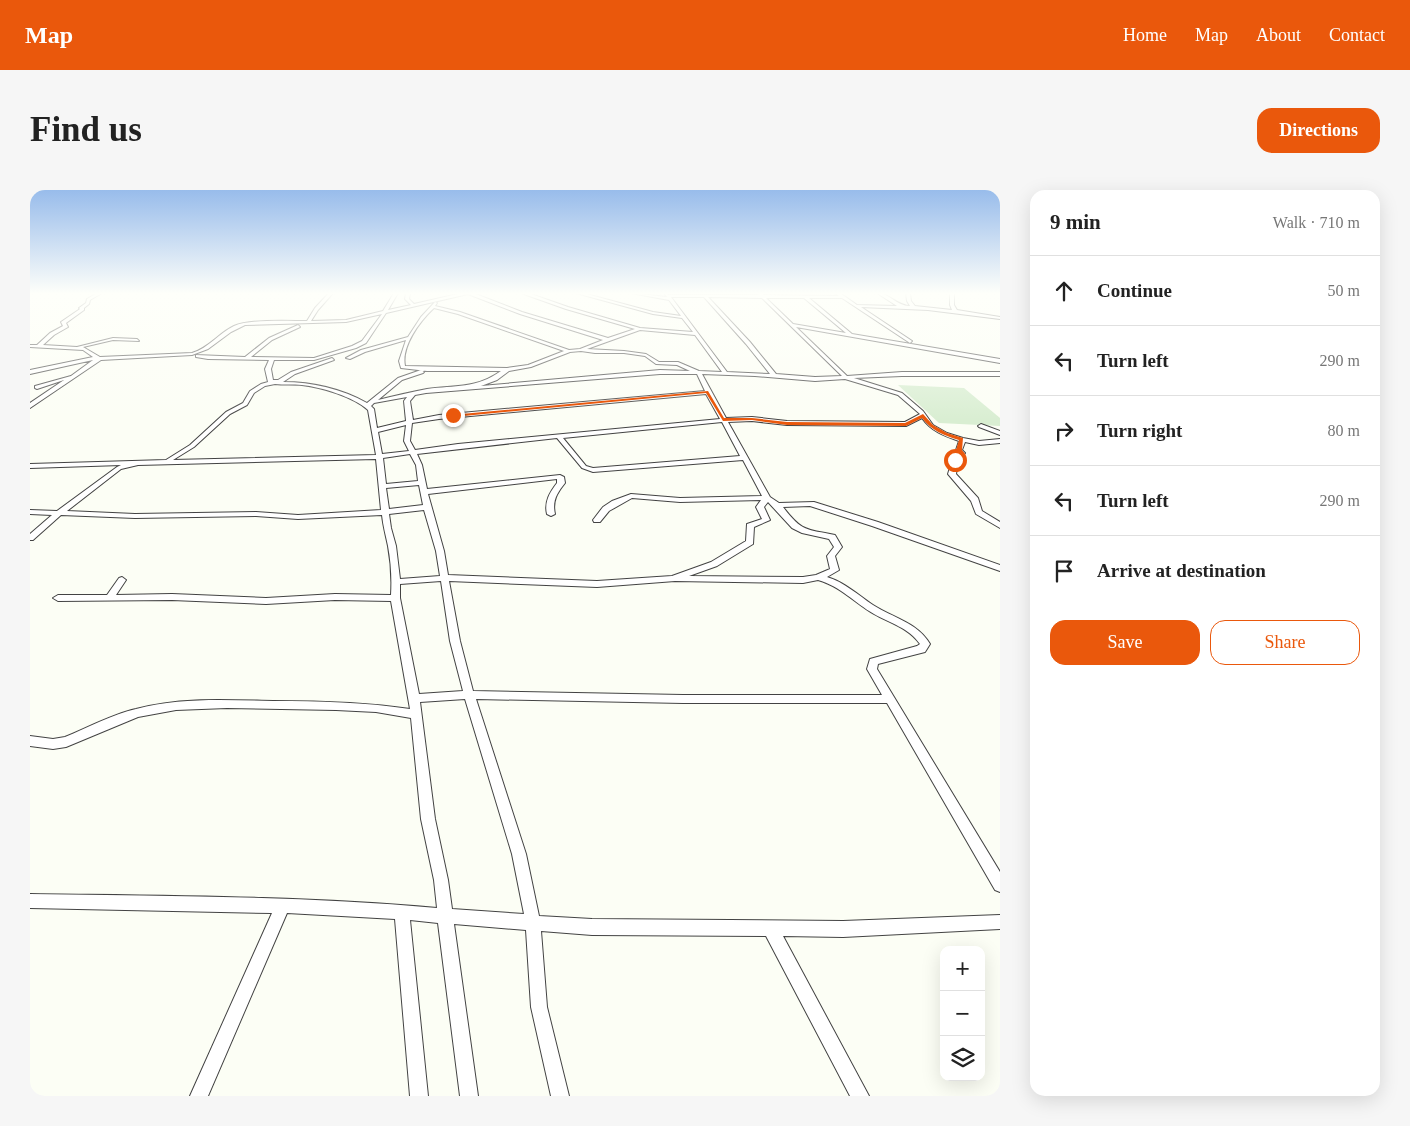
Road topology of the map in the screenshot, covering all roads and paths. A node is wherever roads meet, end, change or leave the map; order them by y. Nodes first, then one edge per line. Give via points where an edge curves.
1 (51, 335) edge
2 (223, 335) edge
3 (277, 335) edge
4 (369, 335) edge
5 (412, 335) edge
6 (523, 335) edge
7 (593, 335) edge
8 (622, 335) edge
9 (697, 335) edge
10 (739, 335) edge
11 (804, 335) edge
12 (858, 335) edge
13 (899, 335) edge
14 (410, 338) junction
15 (136, 340) dead end
16 (608, 340) junction
17 (912, 344) junction
18 (30, 346) edge
19 (39, 346) junction
20 (76, 348) junction
21 (581, 350) junction
22 (569, 351) junction
23 (198, 356) dead end
24 (247, 358) junction
25 (348, 358) dead end
26 (99, 359) junction
27 (272, 359) junction
28 (332, 359) dead end
29 (86, 360) junction
30 (1000, 360) edge
31 (427, 369) junction
32 (507, 370) junction
33 (30, 372) edge
34 (699, 373) junction
35 (78, 374) junction
36 (726, 374) junction
37 (945, 374) junction
38 (1000, 374) edge
39 (775, 376) junction
40 (847, 378) junction
41 (273, 382) junction
42 (64, 384) junction
43 (33, 387) edge
44 (472, 388) junction
45 (708, 392) junction
46 (413, 394) junction
47 (900, 394) junction
48 (368, 405) junction
49 (30, 406) edge
50 (923, 415) junction
51 (723, 420) junction
52 (409, 422) junction
53 (981, 426) dead end
54 (374, 431) junction
55 (1000, 433) edge
56 (560, 436) junction
57 (962, 440) junction
58 (1000, 441) edge
59 (414, 452) junction
60 (379, 456) junction
61 (744, 458) junction
62 (165, 462) junction
63 (136, 463) junction
64 (30, 466) edge
65 (383, 486) junction
66 (424, 487) junction
67 (767, 498) junction
68 (779, 505) junction
69 (427, 507) junction
70 (30, 512) edge
71 (386, 512) junction
72 (58, 514) junction
73 (551, 514) dead end
74 (597, 520) dead end
75 (1000, 526) edge
76 (30, 538) edge
77 (999, 565) edge
78 (818, 577) junction
79 (446, 578) junction
80 (673, 579) junction
81 (122, 580) dead end
82 (396, 582) junction
83 (58, 598) dead end
84 (113, 598) junction
85 (395, 598) junction
86 (469, 695) junction
87 (414, 698) junction
88 (888, 699) junction
89 (416, 714) junction
90 (30, 741) edge
91 (1000, 885) edge
92 (30, 901) edge
93 (283, 906) junction
94 (402, 911) junction
95 (445, 916) junction
96 (532, 922) junction
97 (1000, 922) edge
98 (770, 928) junction
99 (199, 1096) edge
100 (419, 1096) edge
101 (469, 1096) edge
102 (560, 1096) edge
103 (860, 1096) edge

1 - 19 street
2 - 26 street via 202,352 192,354
3 - 24 street
4 - 27 street via 354,347 314,359
5 - 14 street
6 - 22 street
7 - 16 street
8 - 16 street
9 - 36 street
10 - 39 street
11 - 40 street
12 - 17 street
13 - 17 street
14 - 25 street
14 - 31 street via 401,365
15 - 20 street via 113,339
16 - 21 street
17 - 30 street
18 - 19 street
19 - 20 street
20 - 26 street via 88,350
21 - 22 street
21 - 34 street via 646,355 658,363 678,364
22 - 32 street via 529,366
23 - 24 street
24 - 27 street
26 - 29 street
26 - 35 street
27 - 41 street via 268,372 269,380
28 - 41 street
29 - 33 street
29 - 35 street
31 - 32 street
31 - 48 street via 400,379
32 - 44 street
34 - 36 street
34 - 44 street via 649,372
34 - 45 street
35 - 42 street
35 - 43 street
36 - 39 street
37 - 38 street
37 - 40 street
37 - 47 street via 946,377 887,380 891,388
39 - 40 street
40 - 47 street
41 - 48 street via 313,386
41 - 62 street via 252,392 245,404 228,413 192,446
42 - 43 street
42 - 49 street
44 - 46 street
45 - 51 street
45 - 52 street via 453,415
46 - 48 street
46 - 52 street via 407,401
47 - 50 street
48 - 54 street
50 - 51 street via 906,424
50 - 57 street via 932,426
51 - 56 street
51 - 61 street
52 - 54 street
52 - 59 street via 408,441
53 - 55 street
54 - 60 street
56 - 59 street
56 - 61 street via 584,467 593,470
57 - 58 street via 979,443
57 - 75 street via 959,450 962,453 955,460 952,476 969,491 980,512
59 - 60 street
59 - 66 street
60 - 62 street
60 - 65 street
61 - 67 street
62 - 63 street
63 - 64 street
63 - 72 street via 120,468
65 - 66 street
65 - 71 street
66 - 69 street
66 - 73 street via 560,477 561,483 553,492 549,508
67 - 68 street
67 - 74 street via 680,500 631,496 614,503
67 - 80 street via 760,507 766,520 750,526 750,542 714,564
68 - 77 street via 810,504
68 - 78 street via 792,525 806,532 832,537 838,547 832,556 835,570
69 - 71 street
69 - 79 street
70 - 72 street
71 - 72 street via 298,517
71 - 82 street
72 - 76 street
78 - 80 street via 803,580
78 - 88 street via 830,579 922,638 925,644 921,649 888,657 872,665
79 - 80 street via 523,580 548,584
79 - 82 street
79 - 86 street via 455,641
81 - 84 street via 111,596
82 - 85 street
83 - 84 street
84 - 85 street via 172,596 266,601
85 - 87 street
86 - 87 street
86 - 88 street
86 - 96 street via 519,854
87 - 89 street
88 - 91 street
89 - 90 street via 336,706 176,706 136,713 66,742
89 - 95 street via 428,819
92 - 93 street
93 - 94 street
93 - 99 street
94 - 95 street
94 - 100 street
95 - 96 street
95 - 101 street
96 - 98 street via 592,927
96 - 102 street via 539,1007
97 - 98 street via 843,929
98 - 103 street

